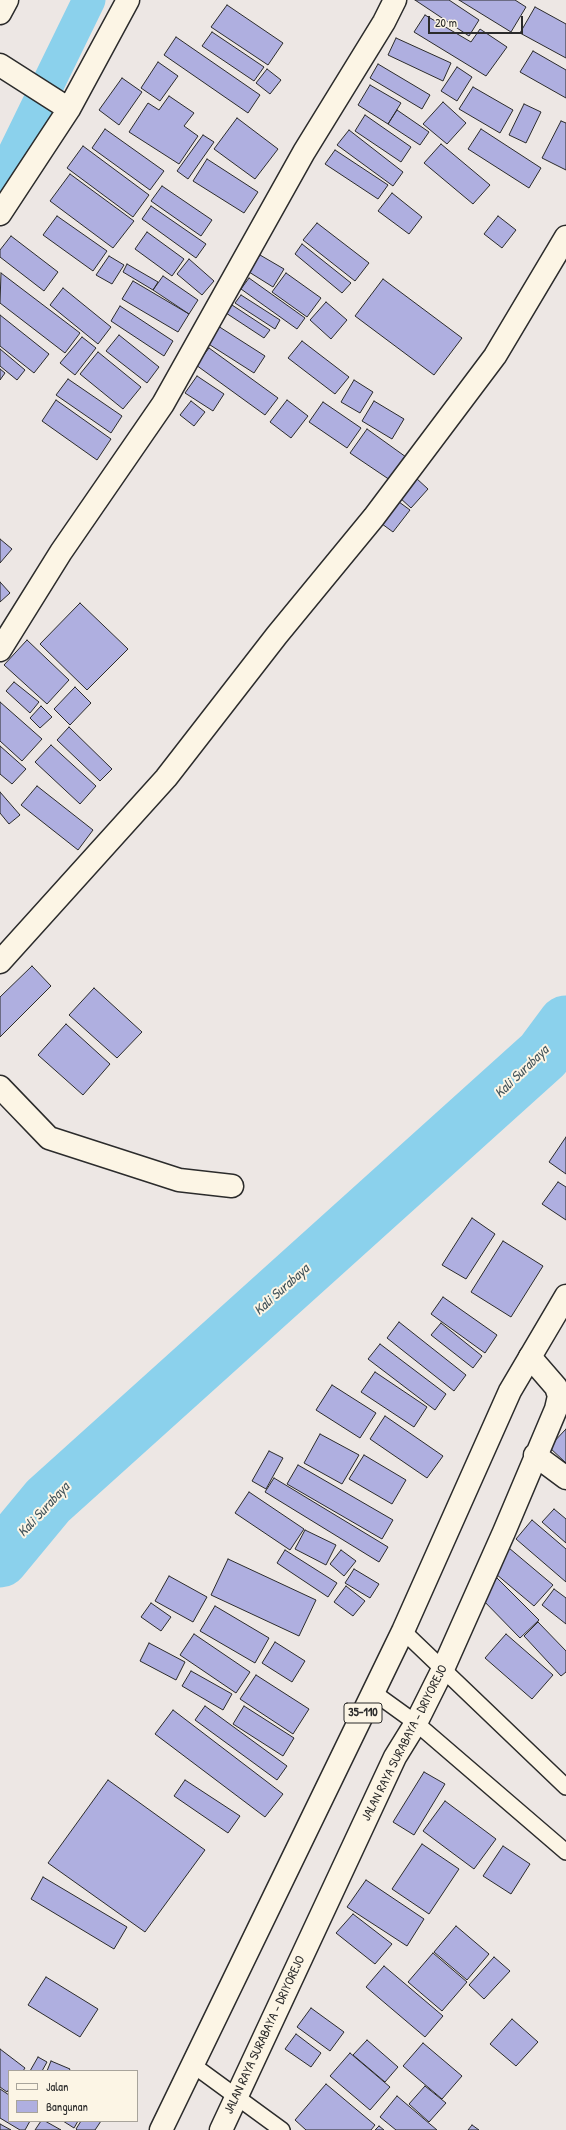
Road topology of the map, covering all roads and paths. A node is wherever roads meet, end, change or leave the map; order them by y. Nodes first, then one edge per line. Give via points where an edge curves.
1 (7, 0) edge
2 (128, 0) edge
3 (395, 0) edge
4 (0, 13) edge
5 (0, 65) edge
6 (62, 106) junction
7 (0, 214) edge
8 (566, 237) edge
9 (0, 650) edge
10 (0, 962) edge
11 (0, 1087) edge
12 (232, 1186) dead end
13 (566, 1296) edge
14 (530, 1357) junction
15 (535, 1455) junction
16 (566, 1478) edge
17 (403, 1631) junction
18 (443, 1669) junction
19 (373, 1692) junction
20 (416, 1723) junction
21 (566, 1787) edge
22 (566, 1852) edge
23 (193, 2065) junction
24 (236, 2097) junction
25 (162, 2130) edge
26 (221, 2130) edge
27 (282, 2130) edge

1 - 4 street
2 - 6 street
3 - 9 street via 304,152 163,404 61,552
5 - 6 street
6 - 7 street
8 - 10 street via 494,356 374,517 277,635 166,778
11 - 12 street via 49,1138 179,1180
13 - 14 street, 35-110
14 - 15 street, JALAN RAYA SURABAYA - DRIYOREJO via 556,1386 559,1396 556,1409
14 - 17 street, 35-110 via 510,1391
15 - 16 street
15 - 18 street, JALAN RAYA SURABAYA - DRIYOREJO
17 - 18 lane
17 - 19 street, 35-110
18 - 20 street, JALAN RAYA SURABAYA - DRIYOREJO
18 - 21 lane
19 - 20 lane
19 - 23 street, 35-110
20 - 22 lane
20 - 24 street, JALAN RAYA SURABAYA - DRIYOREJO via 392,1764
23 - 24 lane
23 - 25 street, 35-110
24 - 26 street, JALAN RAYA SURABAYA - DRIYOREJO
24 - 27 lane

